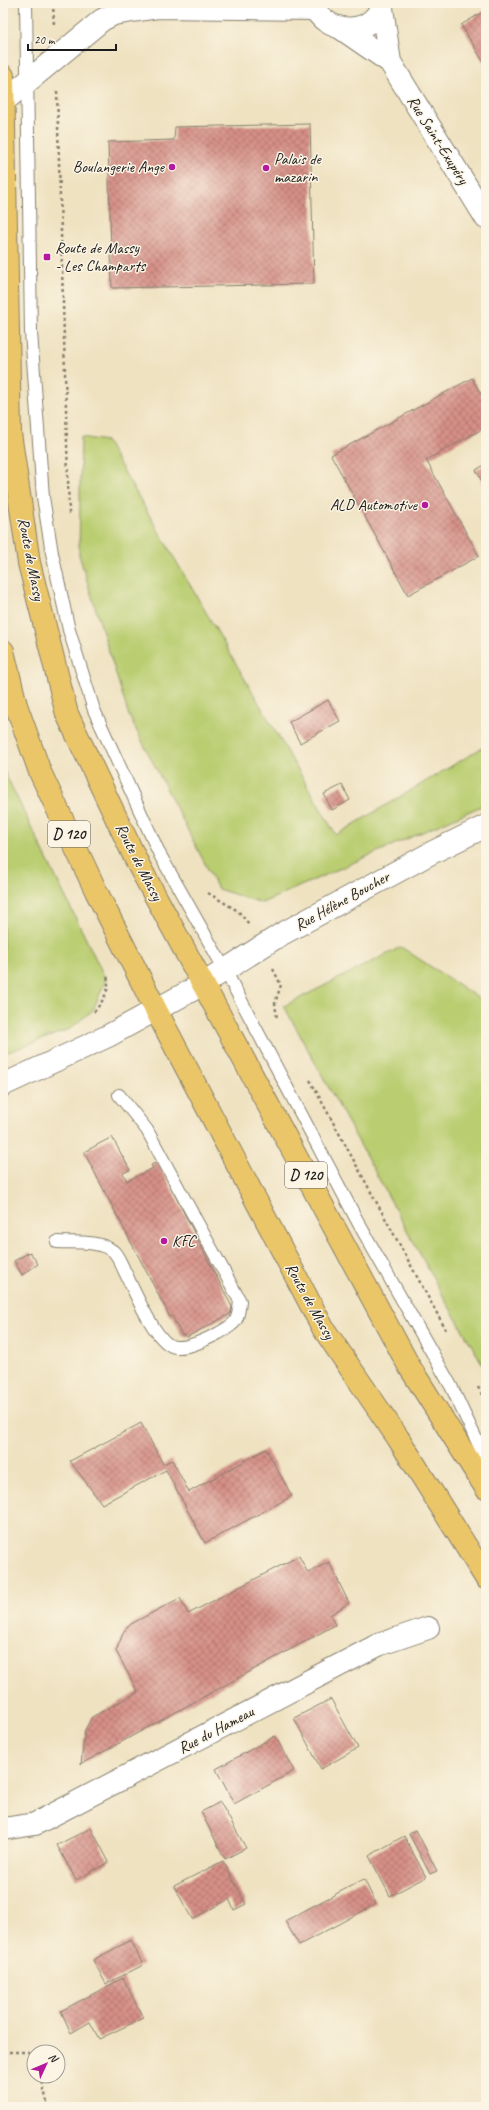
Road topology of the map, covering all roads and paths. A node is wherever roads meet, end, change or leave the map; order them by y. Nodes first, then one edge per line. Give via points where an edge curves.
1 (26, 3) edge
2 (53, 3) edge
3 (382, 5) edge
4 (313, 6) edge
5 (342, 29) junction
6 (54, 31) dead end
7 (390, 62) junction
8 (3, 76) edge
9 (27, 82) junction
10 (57, 84) dead end
11 (4, 101) junction
12 (486, 218) edge
13 (69, 516) dead end
14 (3, 651) edge
15 (486, 826) edge
16 (206, 892) dead end
17 (246, 918) dead end
18 (225, 970) junction
19 (203, 984) junction
20 (281, 985) dead end
21 (156, 1010) junction
22 (279, 1023) dead end
23 (308, 1077) dead end
24 (3, 1085) edge
25 (119, 1094) dead end
26 (57, 1242) dead end
27 (448, 1333) dead end
28 (475, 1382) dead end
29 (486, 1402) edge
30 (486, 1460) edge
31 (486, 1488) edge
32 (486, 1578) edge
33 (428, 1628) dead end
34 (3, 1829) edge
35 (3, 2052) edge
36 (26, 2052) edge
37 (43, 2084) edge
38 (48, 2107) edge

1 - 9 lane
2 - 6 path
3 - 5 street via 375,17 366,25
3 - 7 street, Rue Saint-Exupéry
4 - 5 street, Rue Saint-Exupéry via 321,19 331,26
4 - 9 street via 159,7 114,14 102,20
5 - 7 street, Rue Saint-Exupéry
7 - 12 street, Rue Saint-Exupéry
8 - 11 main road, Route de Massy / D 120
9 - 11 street
9 - 18 lane via 31,332 43,497 53,560 69,630 94,710 160,855
10 - 13 path
11 - 19 main road, Route de Massy / D 120 via 10,433 29,563 67,714 139,866
14 - 21 main road, Route de Massy / D 120 via 16,705 40,772
15 - 18 street, Rue Hélène Boucher via 280,935
16 - 17 path
18 - 19 street, Rue Hélène Boucher
18 - 30 lane via 359,1224 451,1386
19 - 21 street
19 - 31 main road, Route de Massy / D 120 via 409,1366
20 - 22 path via 275,1003
21 - 24 street via 92,1044
21 - 32 main road, Route de Massy / D 120 via 323,1328 398,1438
23 - 27 path
25 - 26 lane via 147,1130 240,1300 238,1319 217,1334 192,1345 175,1348 165,1343 153,1326 114,1252 100,1245
28 - 29 path
33 - 34 street, Rue du Hameau via 378,1645 35,1824
35 - 36 path
37 - 38 path

